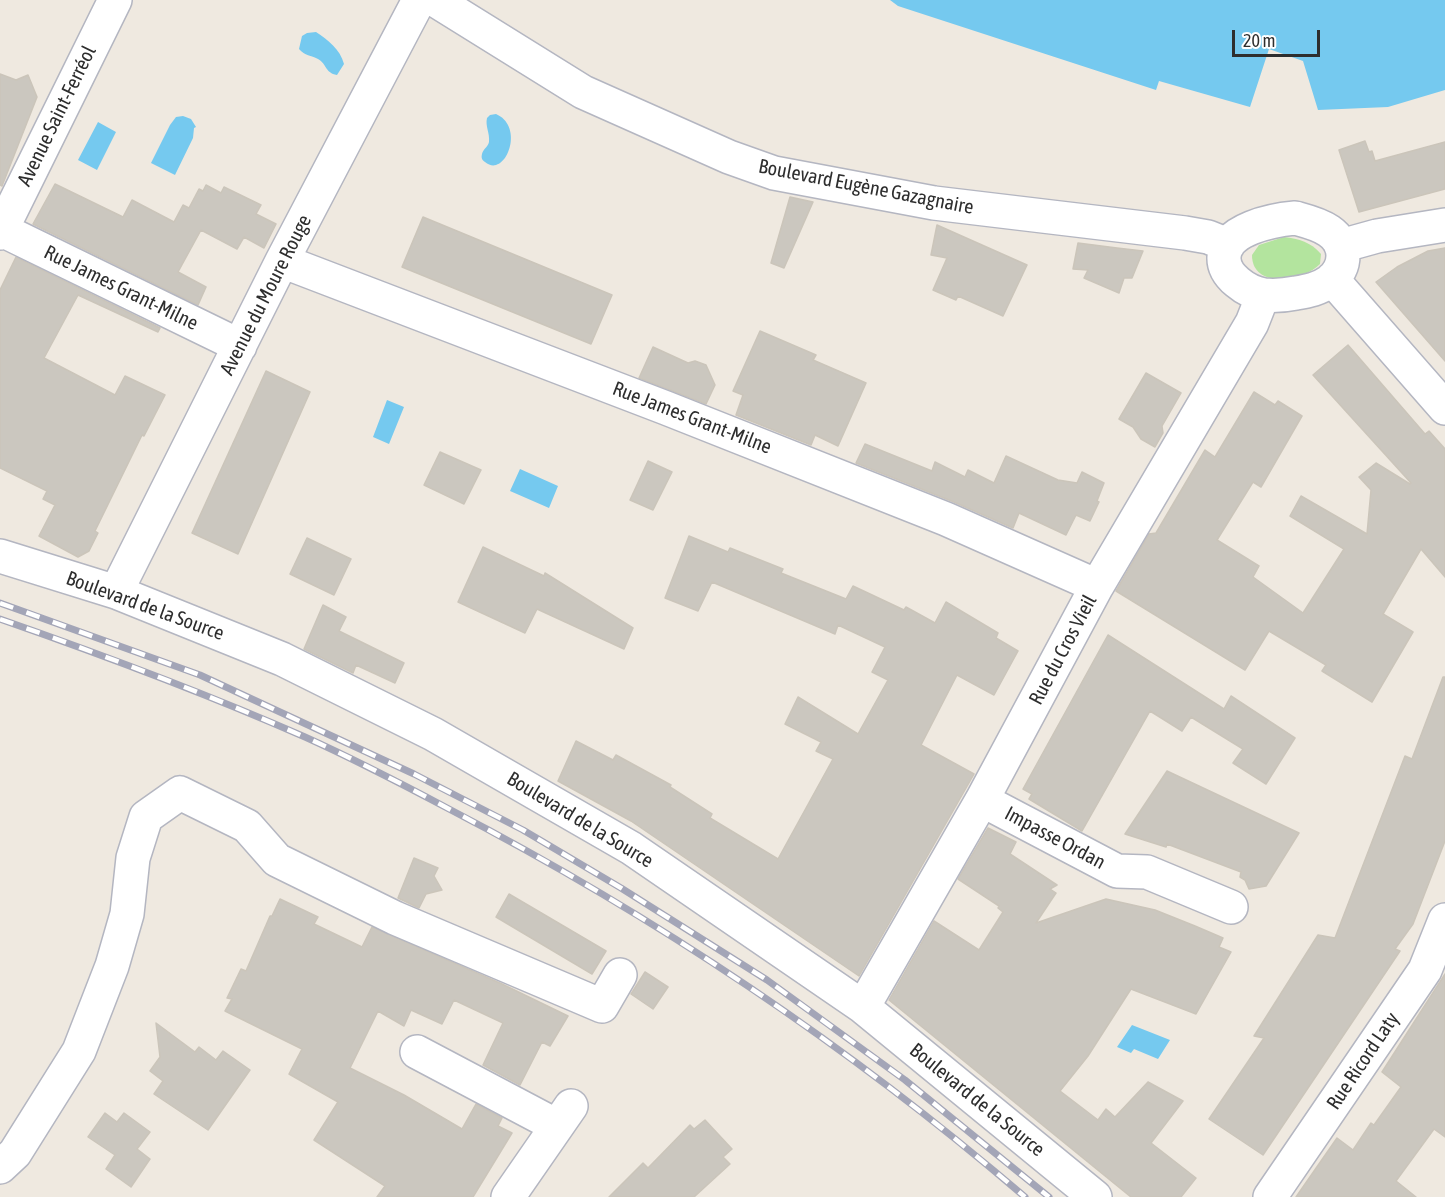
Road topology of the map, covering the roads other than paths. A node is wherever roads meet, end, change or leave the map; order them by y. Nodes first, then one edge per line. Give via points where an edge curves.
1 (115, 0) edge
2 (419, 0) edge
3 (435, 0) edge
4 (1445, 225) edge
5 (1, 231) edge
6 (1228, 245) junction
7 (1341, 246) junction
8 (282, 261) junction
9 (1332, 279) junction
10 (1263, 295) junction
11 (240, 346) junction
12 (1445, 408) edge
13 (0, 556) edge
14 (1097, 586) junction
15 (116, 592) junction
16 (982, 800) junction
17 (1231, 907) dead end
18 (1445, 920) edge
19 (620, 975) dead end
20 (863, 1007) junction
21 (417, 1052) dead end
22 (434, 1081) dead end
23 (558, 1125) junction
24 (0, 1167) edge
25 (508, 1197) edge
26 (1095, 1197) edge
27 (1270, 1197) edge

1 - 5 street, Avenue Saint-Ferréol
2 - 8 street, Avenue du Moure Rouge
3 - 6 street, Boulevard Eugène Gazagnaire via 583,92 774,173 934,204 1185,233
4 - 7 street
5 - 11 street, Rue James Grant-Milne
6 - 7 street via 1250,229 1295,218 1329,231
6 - 10 street via 1223,256 1229,274
7 - 9 street via 1344,260
8 - 11 street, Avenue du Moure Rouge
8 - 14 street, Rue James Grant-Milne via 914,506
9 - 10 street via 1311,291
9 - 12 street
10 - 14 street, Rue du Cros Vieil via 1252,323
11 - 15 street, Avenue du Moure Rouge
13 - 15 street, Boulevard de la Source
14 - 16 street, Rue du Cros Vieil
15 - 20 street, Boulevard de la Source via 282,659 433,734 631,848
16 - 17 street, Impasse Ordan via 1117,871 1147,872
16 - 20 street, Rue du Cros Vieil
18 - 27 street, Rue Ricord Laty via 1425,970
19 - 24 street via 602,1006 395,918 277,860 247,826 180,793 146,817 112,966 79,1051 15,1153
20 - 26 street, Boulevard de la Source
21 - 23 street
22 - 23 street
23 - 25 street

